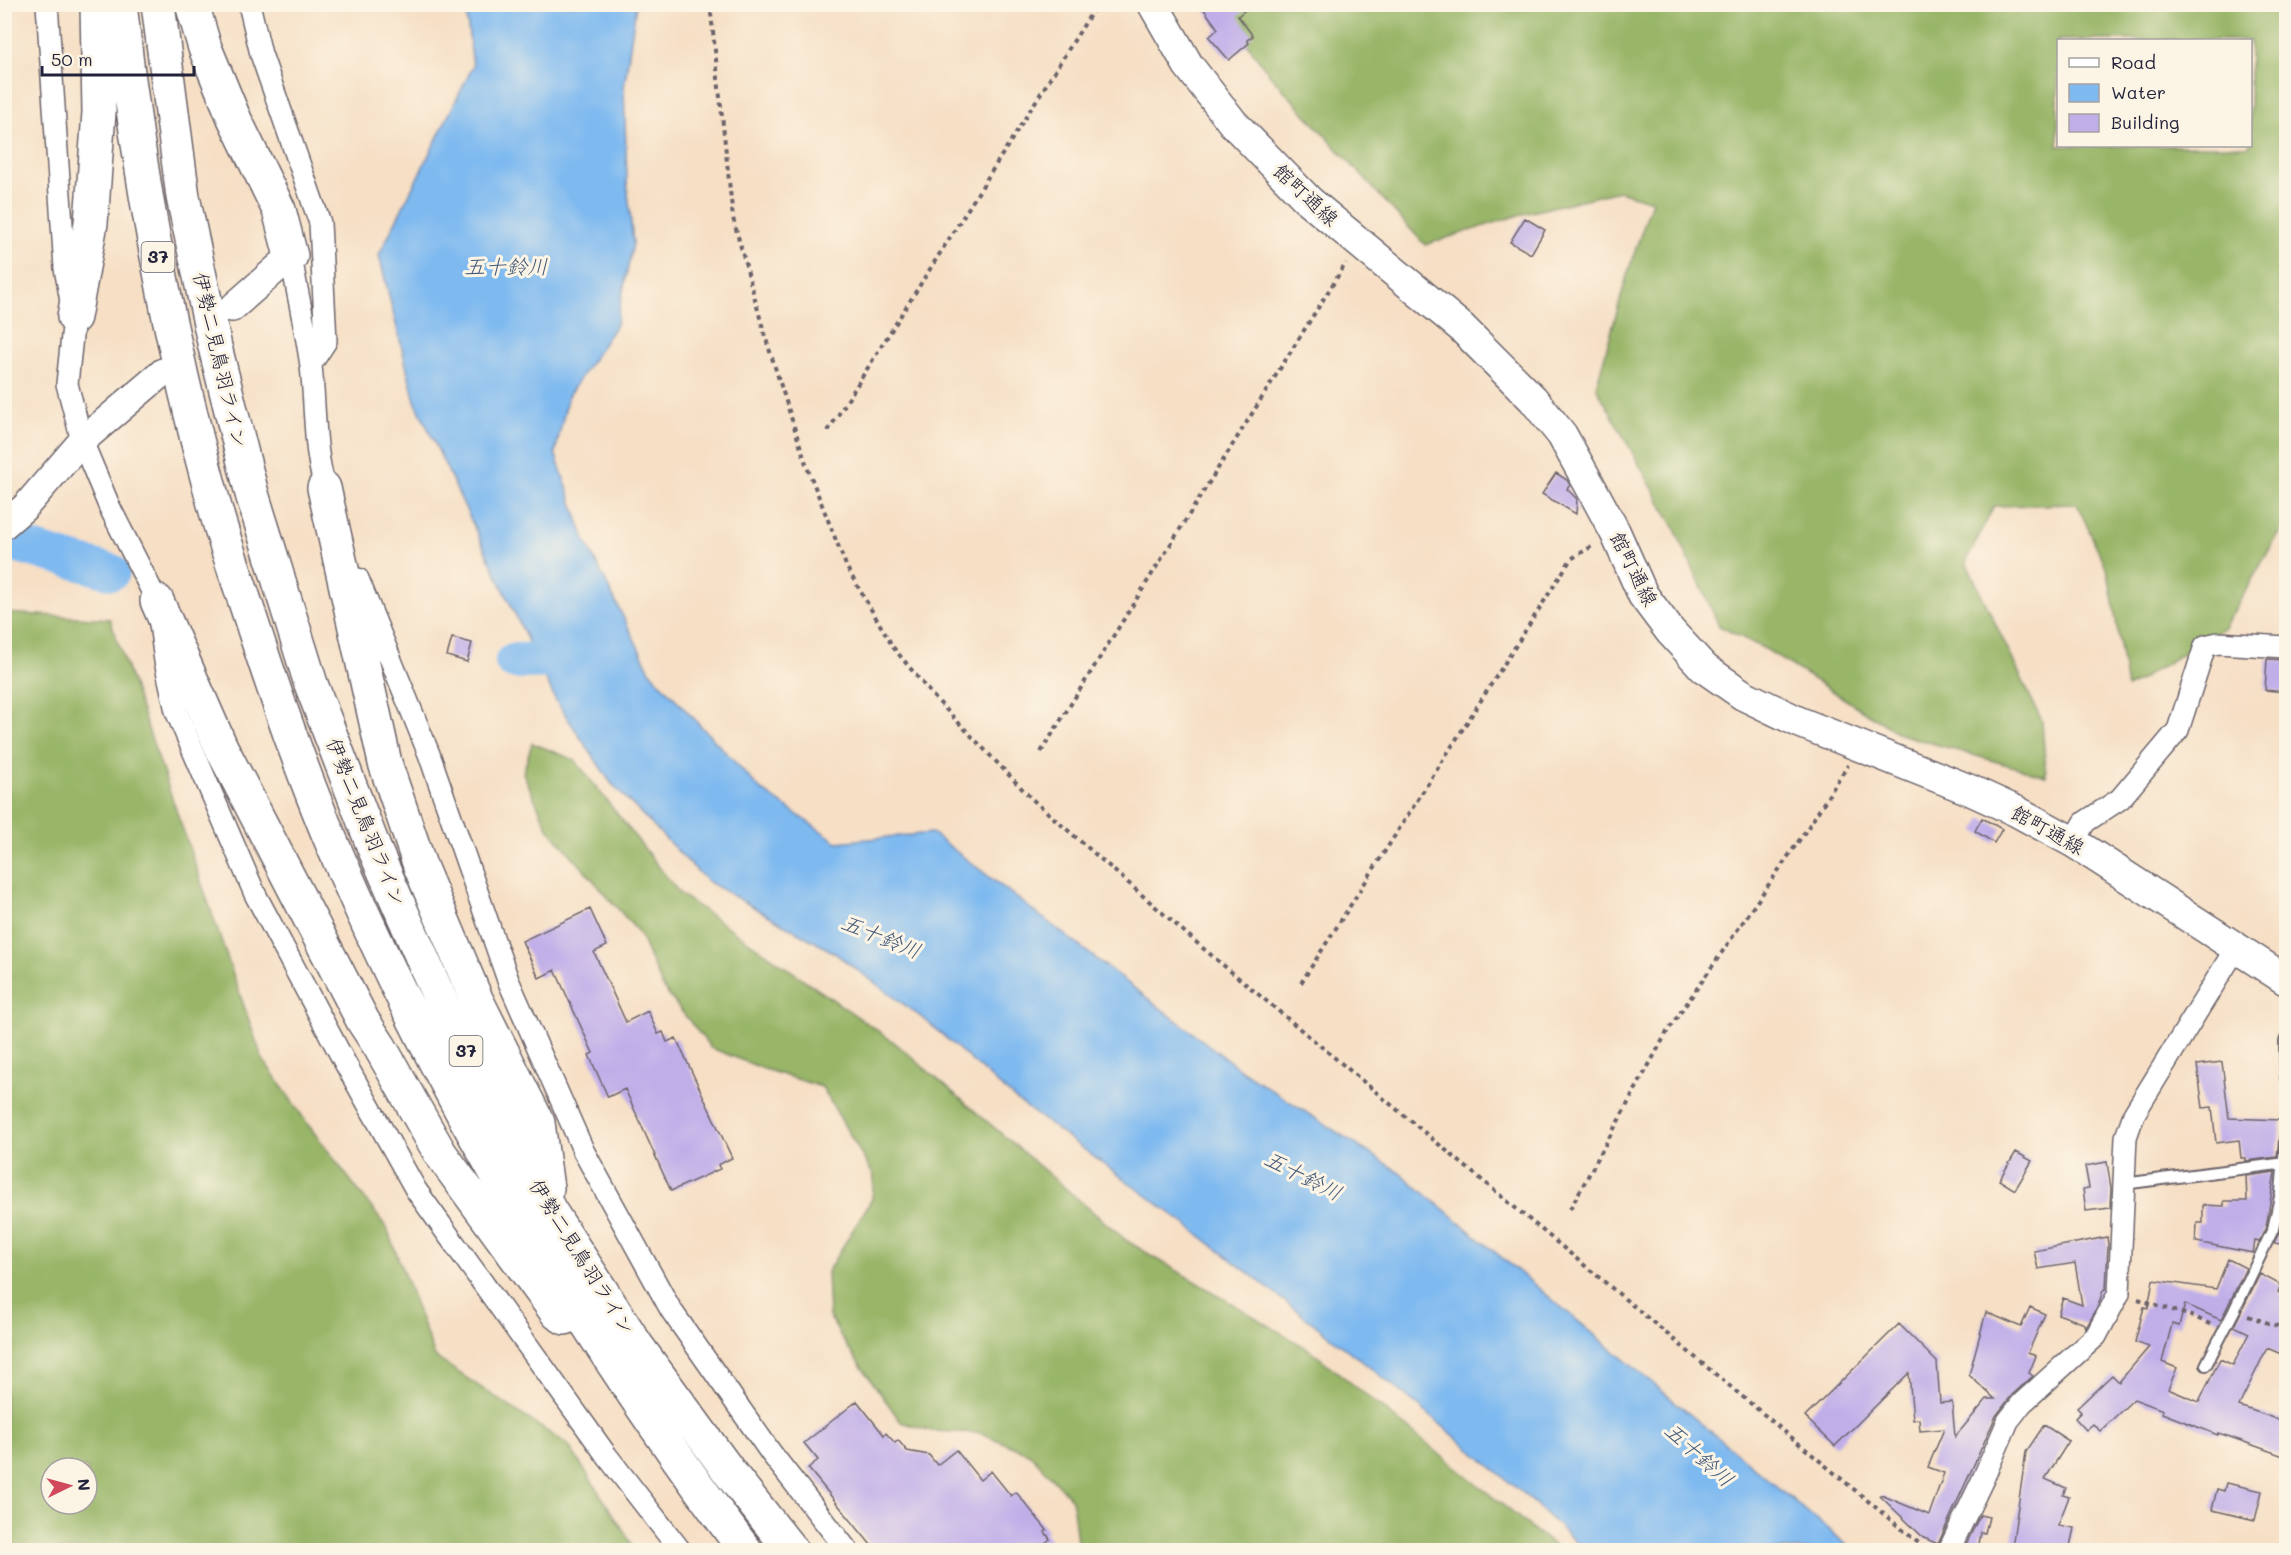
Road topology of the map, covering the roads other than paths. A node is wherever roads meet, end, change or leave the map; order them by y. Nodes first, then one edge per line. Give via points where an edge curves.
1 (47, 4) edge
2 (97, 4) edge
3 (120, 4) edge
4 (158, 4) edge
5 (192, 4) edge
6 (249, 4) edge
7 (1153, 4) edge
8 (291, 256) junction
9 (232, 308) dead end
10 (74, 317) junction
11 (310, 364) junction
12 (163, 372) dead end
13 (82, 441) junction
14 (324, 488) junction
15 (4, 525) edge
16 (157, 602) junction
17 (2286, 647) edge
18 (2073, 842) junction
19 (2236, 948) junction
20 (2286, 980) edge
21 (2286, 1039) edge
22 (2286, 1078) edge
23 (2286, 1136) edge
24 (2286, 1163) edge
25 (2123, 1184) junction
26 (550, 1211) junction
27 (596, 1340) junction
28 (2206, 1365) dead end
29 (680, 1551) edge
30 (745, 1551) edge
31 (791, 1551) edge
32 (847, 1551) edge
33 (1949, 1551) edge

1 - 10 street via 65,268
2 - 10 main road via 99,112 91,223
3 - 27 main road, 伊勢二見鳥羽ライン / 37 via 147,201 174,340 214,507 277,700 340,863 414,1020 501,1182
4 - 26 main road, 伊勢二見鳥羽ライン / 37 via 183,197 215,347 252,494 311,684 375,848 444,1008
5 - 8 main road via 205,48 234,118 279,210
6 - 11 street via 261,54 320,224 326,341
7 - 18 main road, 館町通線 via 1188,65 1233,123 1309,201 1461,327 1533,399 1562,435 1615,532 1643,595 1704,668 1743,695 1799,722 1970,790
8 - 9 street
8 - 11 street
10 - 13 street via 67,384
11 - 14 street
12 - 13 street
13 - 15 street via 25,507
13 - 16 street
14 - 26 main road via 385,763 420,866 472,989 538,1123
14 - 32 street via 371,616 429,754 508,980 584,1152 671,1310 771,1453
16 - 27 main road via 221,747 363,1021 440,1153 557,1313
16 - 29 street via 176,711 255,894 344,1061 416,1190
17 - 18 street via 2218,643 2205,646 2178,730 2120,799 2085,822
18 - 19 main road, 館町通線
19 - 20 main road, 館町通線
19 - 25 street via 2134,1114 2126,1137
21 - 22 lane
23 - 24 lane
24 - 25 lane
24 - 28 lane via 2272,1229
25 - 33 street via 2119,1293 2096,1336 2007,1421
26 - 31 main road, 伊勢二見鳥羽ライン / 37 via 637,1346
27 - 30 main road, 伊勢二見鳥羽ライン / 37

